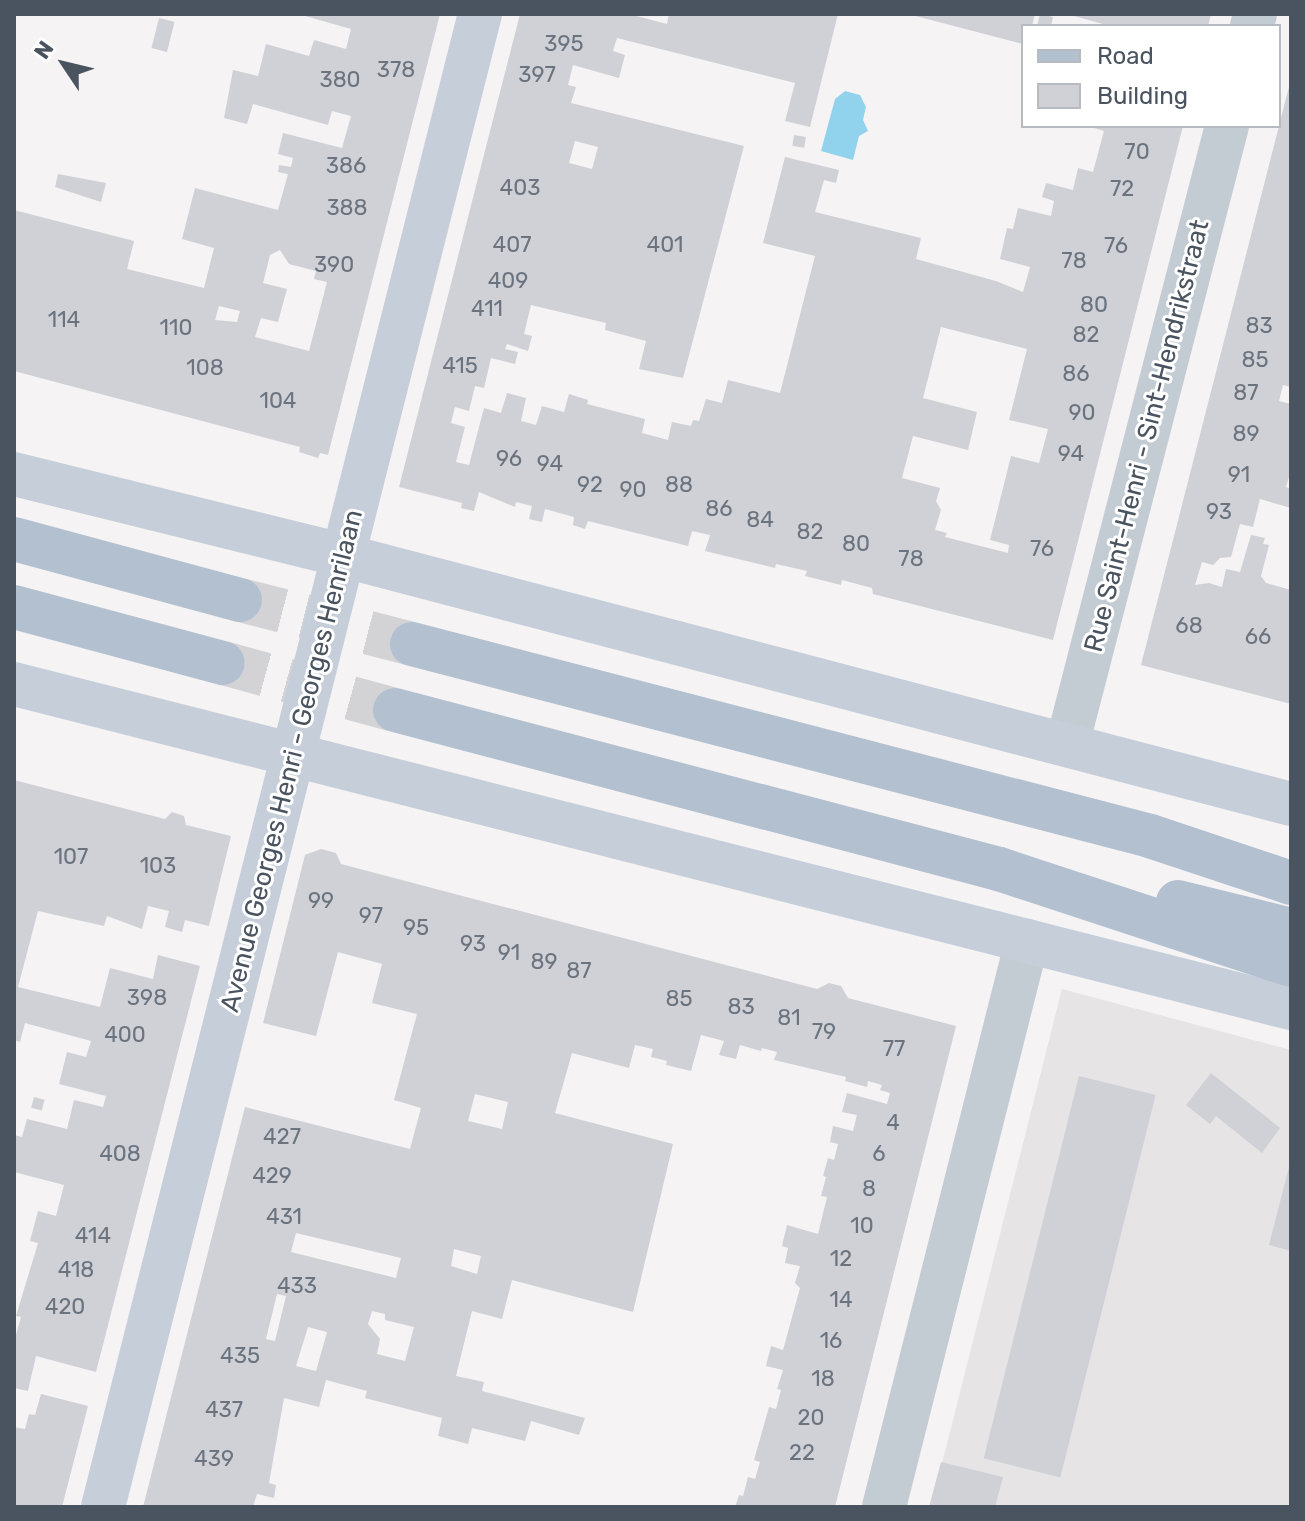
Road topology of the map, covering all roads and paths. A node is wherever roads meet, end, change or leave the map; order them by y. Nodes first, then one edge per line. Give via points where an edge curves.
1 (480, 14) edge
2 (1226, 128) edge
3 (14, 474) edge
4 (14, 539) edge
5 (345, 556) junction
6 (240, 600) tunnel mouth
7 (14, 607) edge
8 (412, 644) tunnel mouth
9 (223, 663) tunnel mouth
10 (14, 684) edge
11 (395, 710) tunnel mouth
12 (1067, 745) junction
13 (294, 756) junction
14 (1291, 804) edge
15 (1150, 836) junction
16 (1291, 858) edge
17 (999, 869) junction
18 (1291, 883) edge
19 (1291, 930) edge
20 (1027, 941) junction
21 (1291, 965) edge
22 (1291, 1008) edge
23 (103, 1507) edge
24 (884, 1507) edge

1 - 5 main road, Avenue Georges Henri - Georges Henrilaan
2 - 12 street, Rue Saint-Henri - Sint-Hendrikstraat
3 - 5 main road
4 - 6 main road
5 - 12 main road
5 - 13 main road, Avenue Georges Henri - Georges Henrilaan
7 - 9 main road
8 - 15 main road
10 - 13 main road
11 - 17 main road
12 - 14 main road
13 - 20 main road
13 - 23 main road, Avenue Georges Henri - Georges Henrilaan
15 - 16 main road
15 - 18 main road
17 - 19 main road via 1190,904
17 - 21 main road
20 - 22 main road
20 - 24 street

